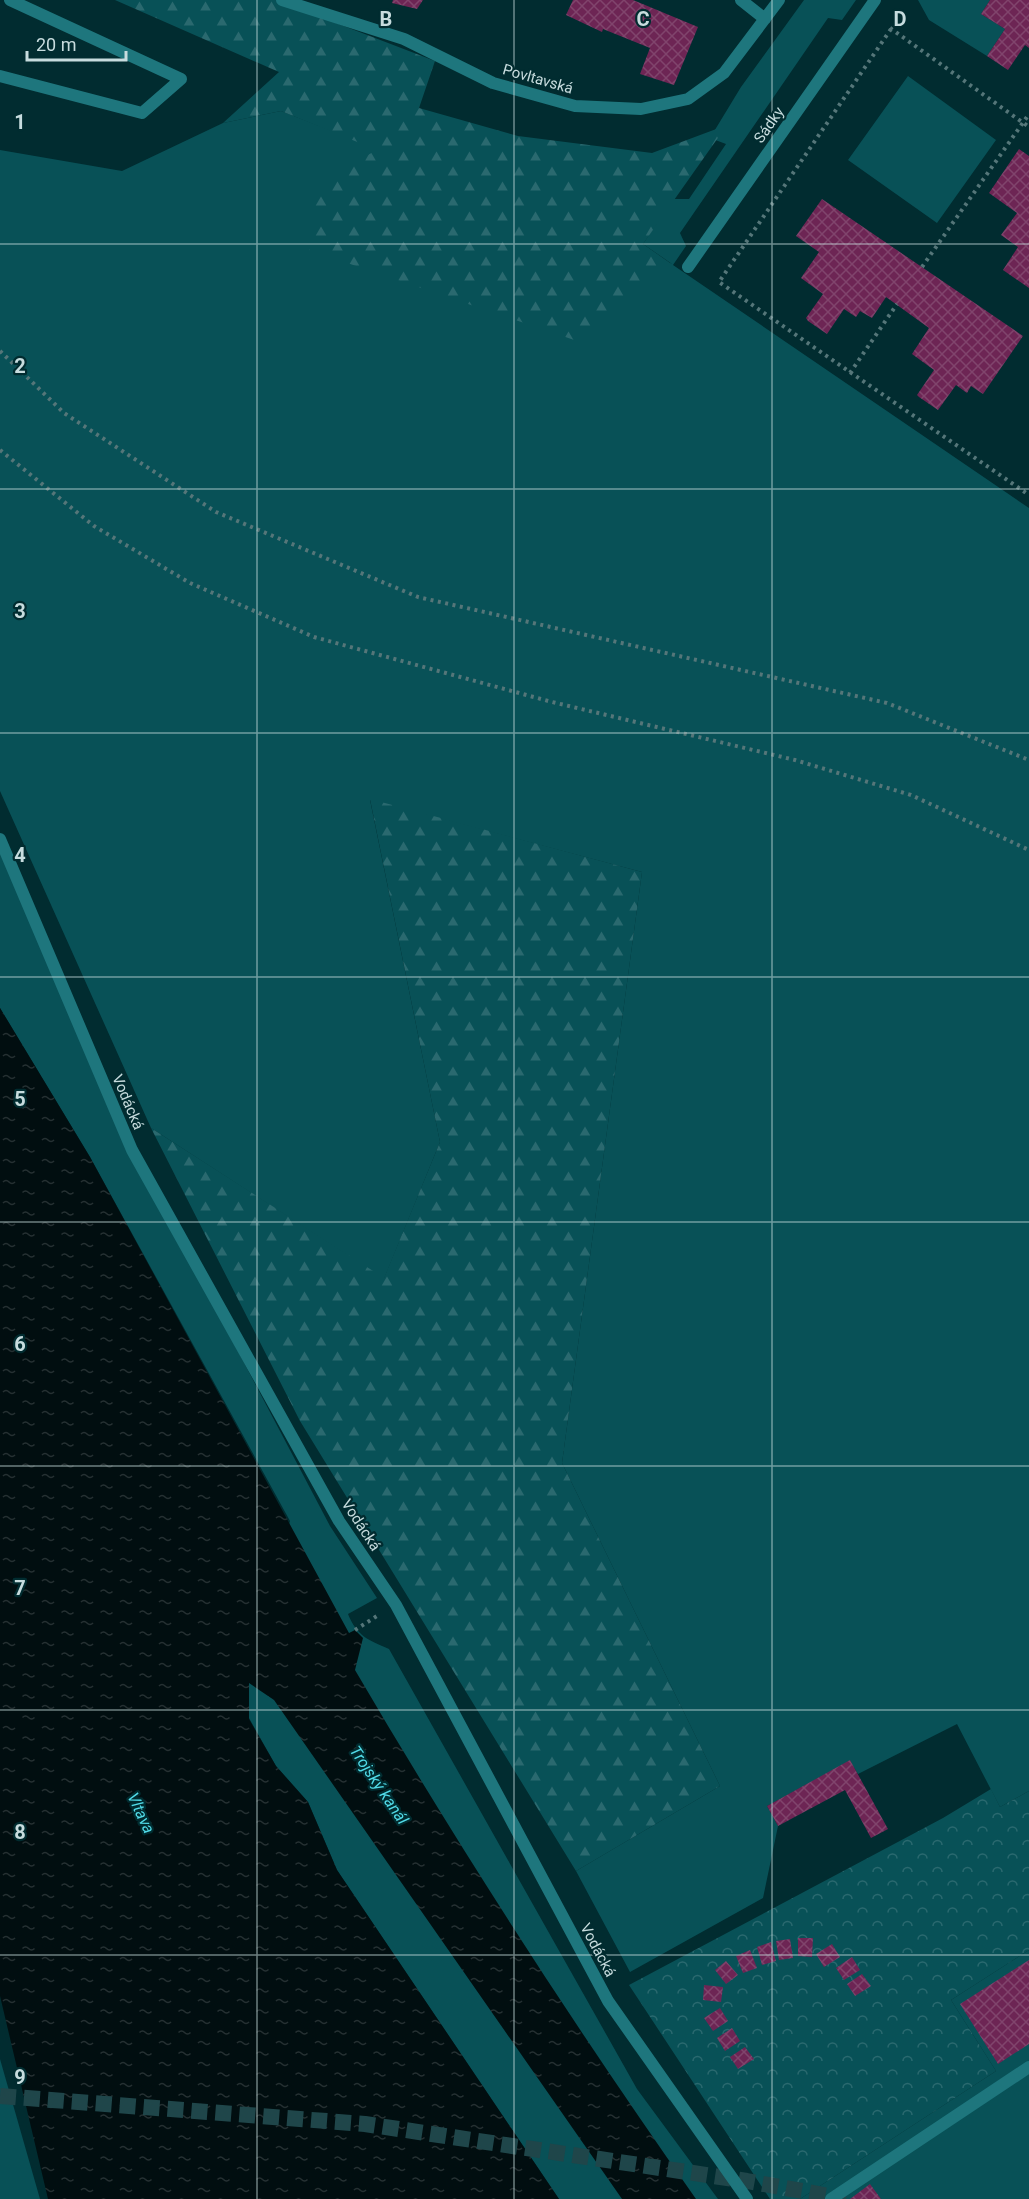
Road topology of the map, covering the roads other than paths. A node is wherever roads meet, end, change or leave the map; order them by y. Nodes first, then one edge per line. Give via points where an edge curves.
1 (10, 0) edge
2 (282, 0) edge
3 (741, 0) edge
4 (779, 0) edge
5 (875, 0) edge
6 (765, 19) junction
7 (0, 76) edge
8 (688, 267) dead end
9 (0, 839) edge
10 (1029, 2067) edge
11 (747, 2199) edge
12 (831, 2199) edge

1 - 7 street via 181,79 142,113
2 - 6 street, Povltavská via 404,39 494,83 575,105 641,109 688,99 724,73
3 - 6 street
4 - 6 street
5 - 8 street, Sádky
9 - 11 street, Vodácká via 132,1150 339,1521 396,1605 608,2001
10 - 12 street

